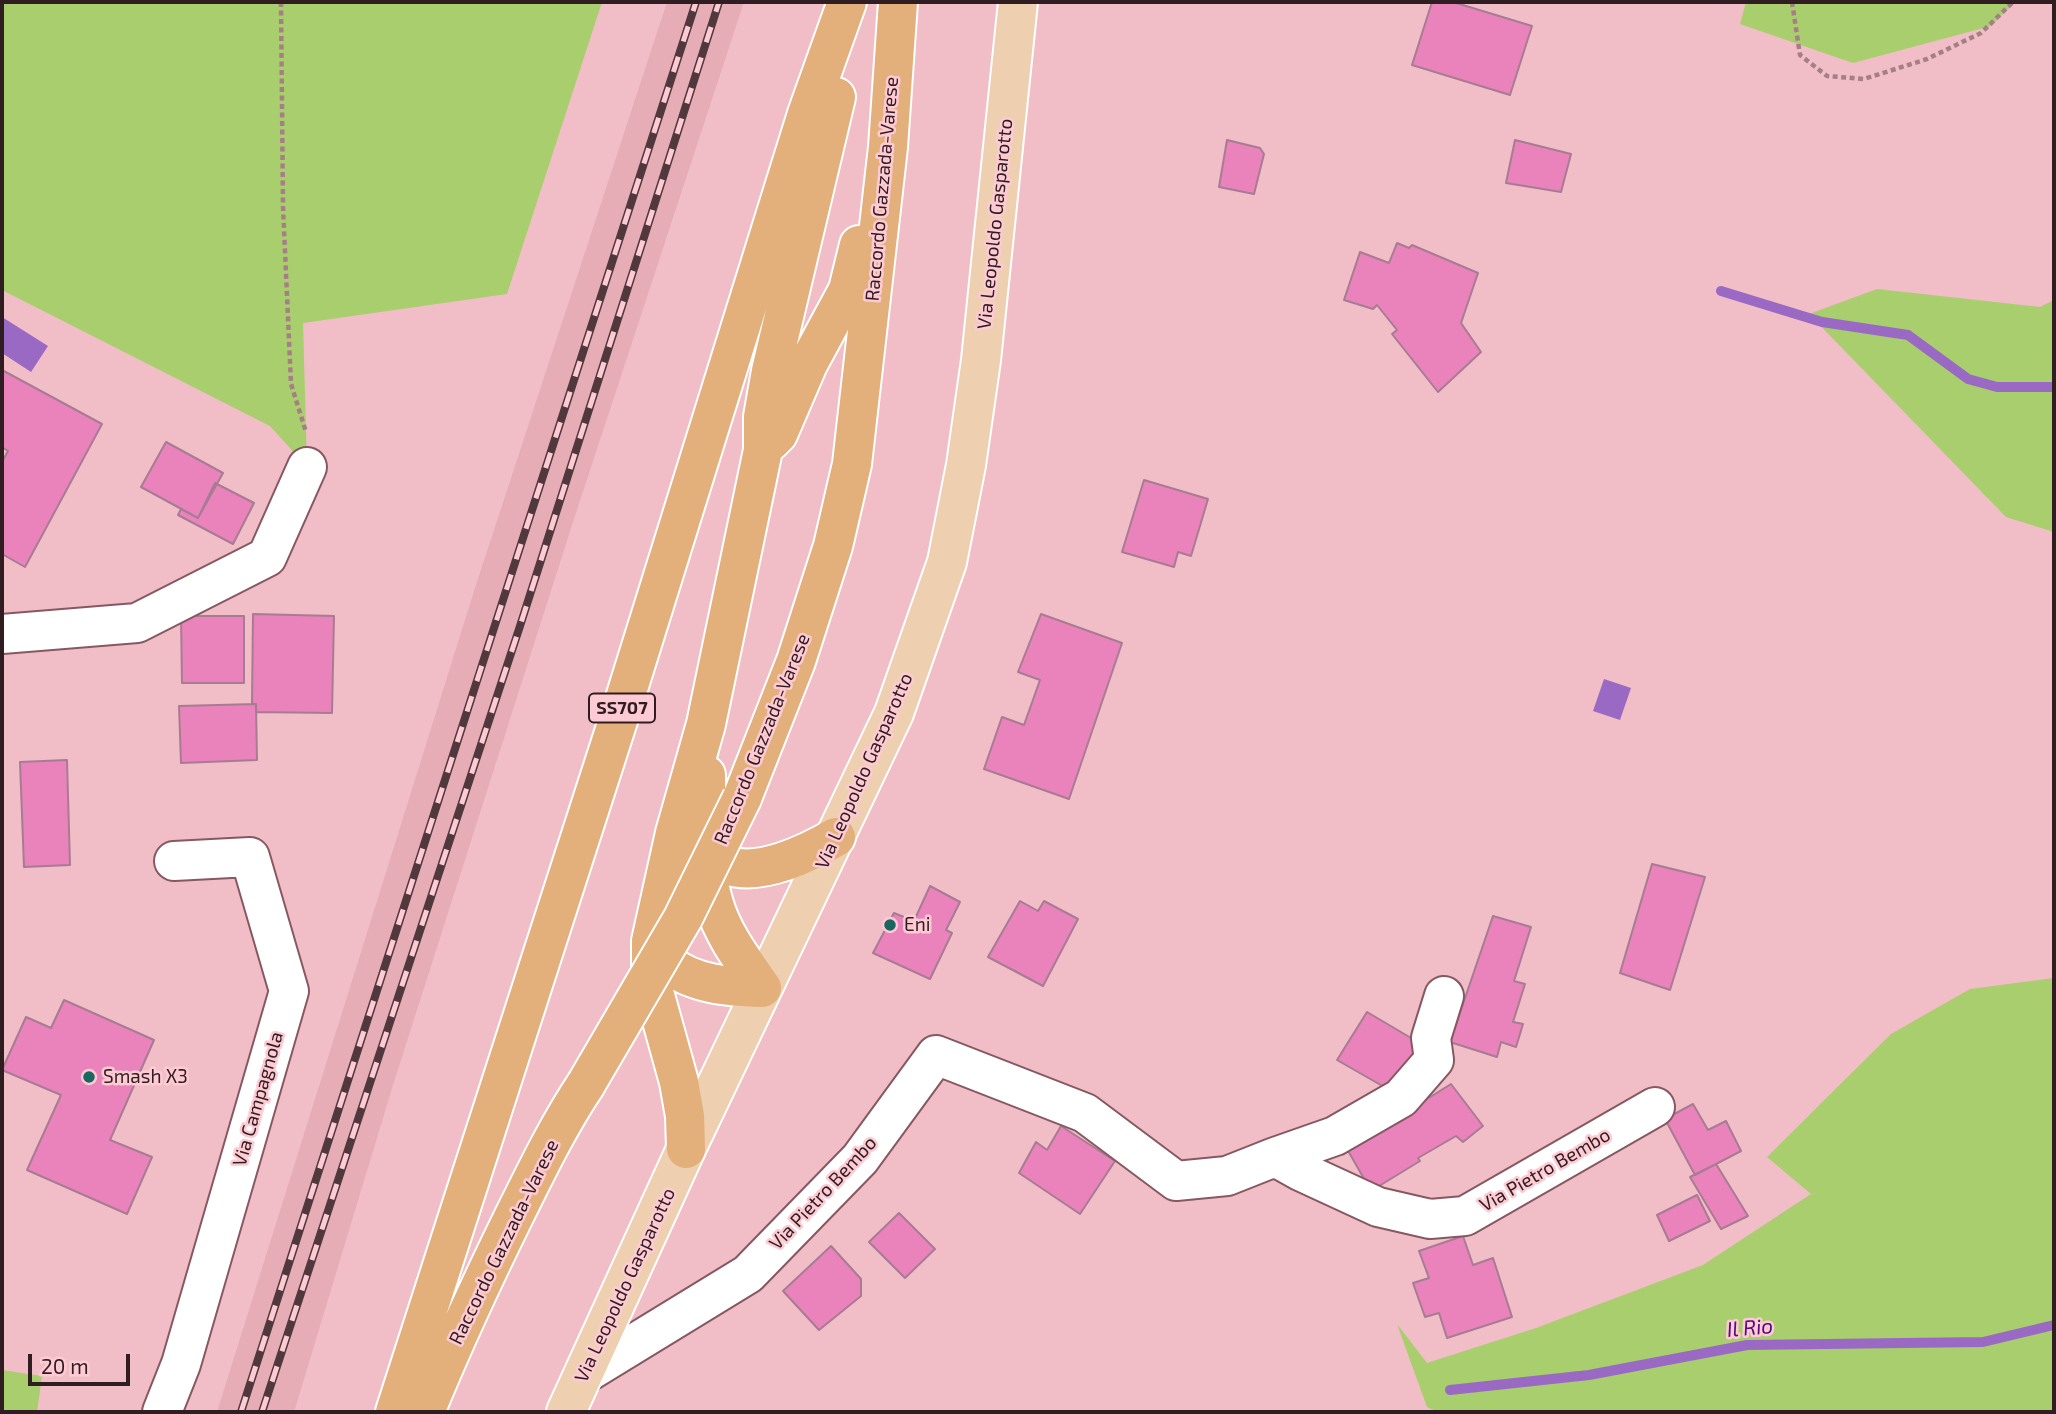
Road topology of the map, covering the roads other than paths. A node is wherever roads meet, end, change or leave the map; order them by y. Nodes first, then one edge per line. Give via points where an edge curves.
1 (849, 2) edge
2 (892, 2) edge
3 (898, 2) edge
4 (1018, 2) edge
5 (307, 450) road end
6 (763, 450) junction
7 (2, 634) edge
8 (706, 724) junction
9 (836, 838) junction
10 (706, 855) junction
11 (174, 861) dead end
12 (651, 941) junction
13 (762, 988) junction
14 (1444, 996) dead end
15 (1655, 1107) dead end
16 (686, 1150) junction
17 (1275, 1157) junction
18 (583, 1375) junction
19 (162, 1412) edge
20 (395, 1412) edge
21 (425, 1412) edge
22 (566, 1412) edge

1 - 6 highway via 836,102 771,371
1 - 20 highway, Raccordo Gazzada-Varese / SS707 via 807,114
2 - 6 highway via 856,262 848,290 808,364 778,434
3 - 21 highway, Raccordo Gazzada-Varese, bridge via 888,147 852,464 833,546 796,661 742,798 683,918 531,1180
4 - 9 main road, Via Leopoldo Gasparotto via 981,359 947,562 894,713
5 - 7 street via 267,557 137,623
6 - 8 highway
8 - 10 highway
8 - 12 highway
9 - 10 highway via 795,858 751,867 727,866
9 - 13 main road, Via Leopoldo Gasparotto
10 - 13 highway via 714,905 737,952
11 - 19 street, Via Campagnola via 250,857 289,991 185,1351
12 - 13 highway via 664,962 682,973 710,984
12 - 16 highway via 652,982 685,1116
13 - 16 main road, Via Leopoldo Gasparotto
14 - 17 street, Via Pietro Bembo via 1431,1038 1434,1060 1401,1098 1335,1136
15 - 17 street, Via Pietro Bembo via 1465,1216 1430,1219 1377,1207
16 - 18 main road, Via Leopoldo Gasparotto
17 - 18 street, Via Pietro Bembo via 1227,1176 1176,1181 1085,1113 936,1055 860,1158 748,1274
18 - 22 main road, Via Leopoldo Gasparotto

